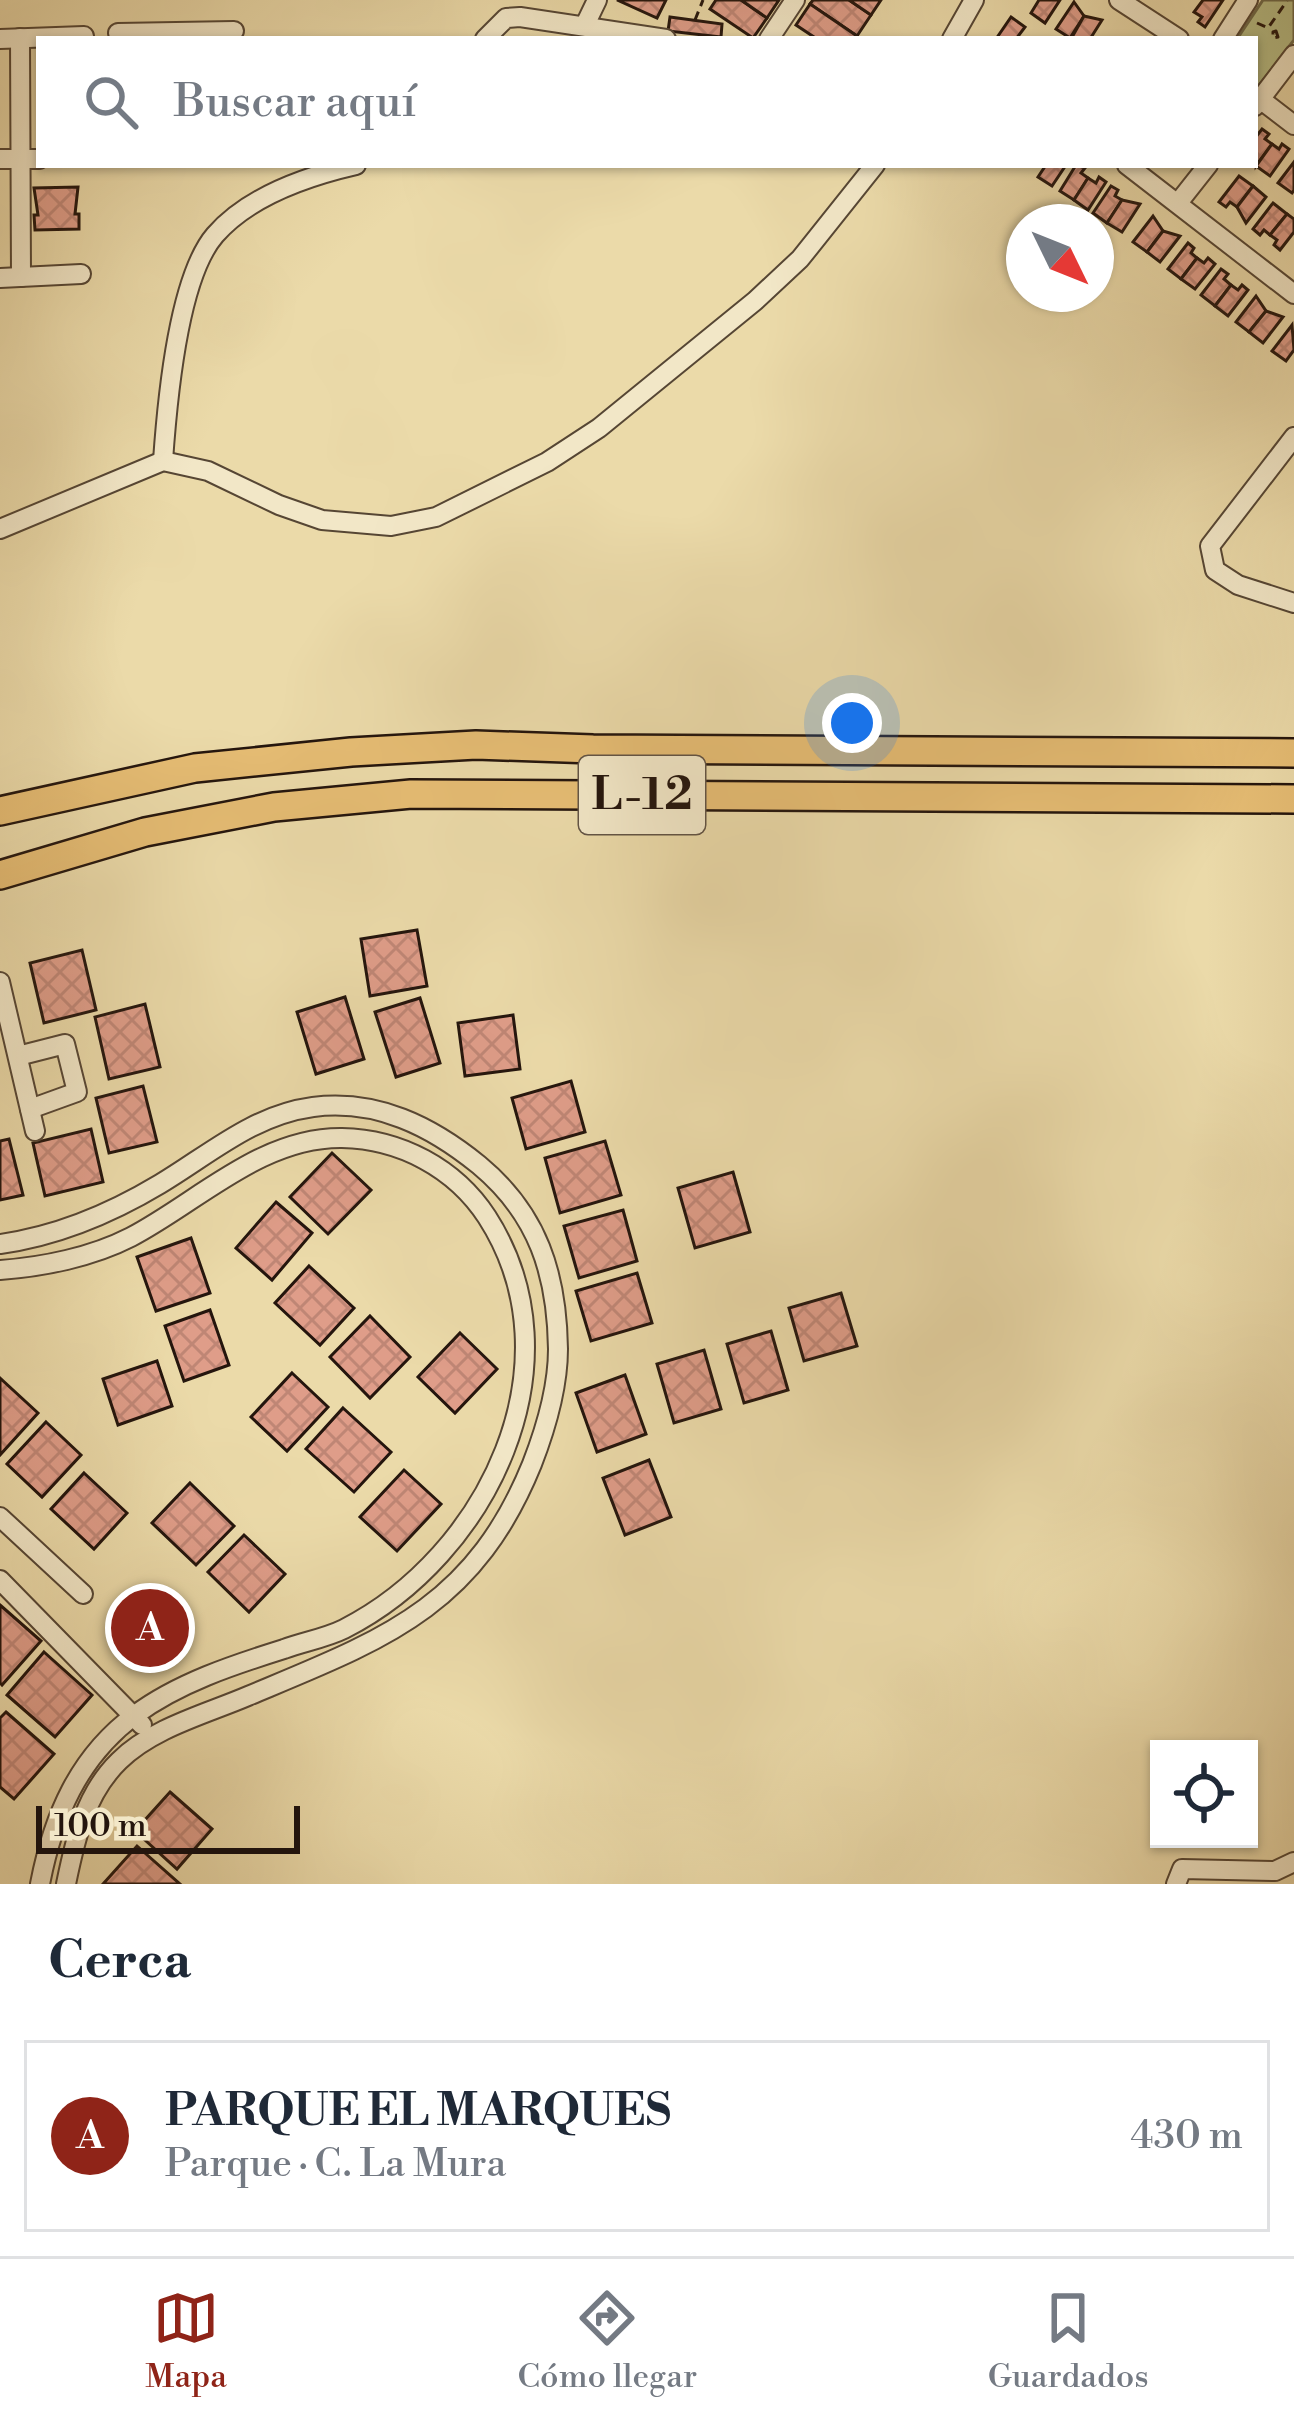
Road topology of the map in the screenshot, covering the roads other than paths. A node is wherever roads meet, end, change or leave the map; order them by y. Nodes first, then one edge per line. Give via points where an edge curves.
1 (597, 0) edge
2 (795, 0) edge
3 (974, 0) edge
4 (1119, 0) edge
5 (1249, 10) edge
6 (585, 25) junction
7 (234, 31) dead end
8 (118, 33) dead end
9 (178, 35) edge
10 (488, 36) edge
11 (649, 36) edge
12 (771, 36) edge
13 (954, 36) edge
14 (1174, 36) edge
15 (1226, 36) edge
16 (10, 38) edge
17 (1294, 55) edge
18 (1258, 101) edge
19 (1258, 103) edge
20 (1294, 125) edge
21 (9, 159) edge
22 (347, 168) edge
23 (873, 168) edge
24 (1136, 168) edge
25 (1206, 168) edge
26 (1178, 202) junction
27 (81, 274) dead end
28 (21, 277) junction
29 (0, 278) edge
30 (1294, 294) edge
31 (1294, 437) edge
32 (163, 461) junction
33 (0, 529) edge
34 (1294, 603) edge
35 (1294, 753) edge
36 (1294, 799) edge
37 (0, 811) edge
38 (0, 875) edge
39 (0, 982) edge
40 (18, 1056) junction
41 (30, 1108) junction
42 (35, 1132) dead end
43 (0, 1244) edge
44 (0, 1270) edge
45 (0, 1517) edge
46 (0, 1580) edge
47 (83, 1594) dead end
48 (134, 1716) junction
49 (153, 1737) junction
50 (1294, 1862) edge
51 (40, 1884) edge
52 (66, 1884) edge
53 (1176, 1884) edge

1 - 6 street
2 - 12 street
3 - 13 street
4 - 14 street
5 - 15 street
6 - 10 street via 506,18
6 - 11 street
7 - 9 street
8 - 9 street
16 - 21 street
17 - 18 street
19 - 20 street
21 - 28 street
22 - 32 street via 280,190 211,239 182,313
23 - 32 street via 800,259 599,428 436,517 391,526 322,520 208,471
24 - 26 street
25 - 26 street
26 - 30 street
27 - 28 street
28 - 29 street
31 - 34 street via 1210,546 1215,570
32 - 33 street
35 - 37 highway, L-12 via 476,745 195,769
36 - 38 highway, L-12 via 411,794 274,807 145,832
39 - 40 street
40 - 41 street
40 - 41 street via 65,1044 77,1092
41 - 42 street
43 - 49 street via 100,1216 272,1117 356,1108 394,1114 462,1152 516,1199 547,1259 556,1298 554,1388 519,1495 479,1560 381,1640
44 - 48 street via 126,1240 266,1156 340,1138 379,1143 448,1173 476,1200 511,1259 525,1331 517,1417 453,1543 416,1581 341,1630 174,1690
45 - 47 street
46 - 48 street
48 - 49 street
48 - 51 street via 70,1787
49 - 52 street via 118,1761 92,1795
50 - 53 street via 1275,1871 1182,1869

